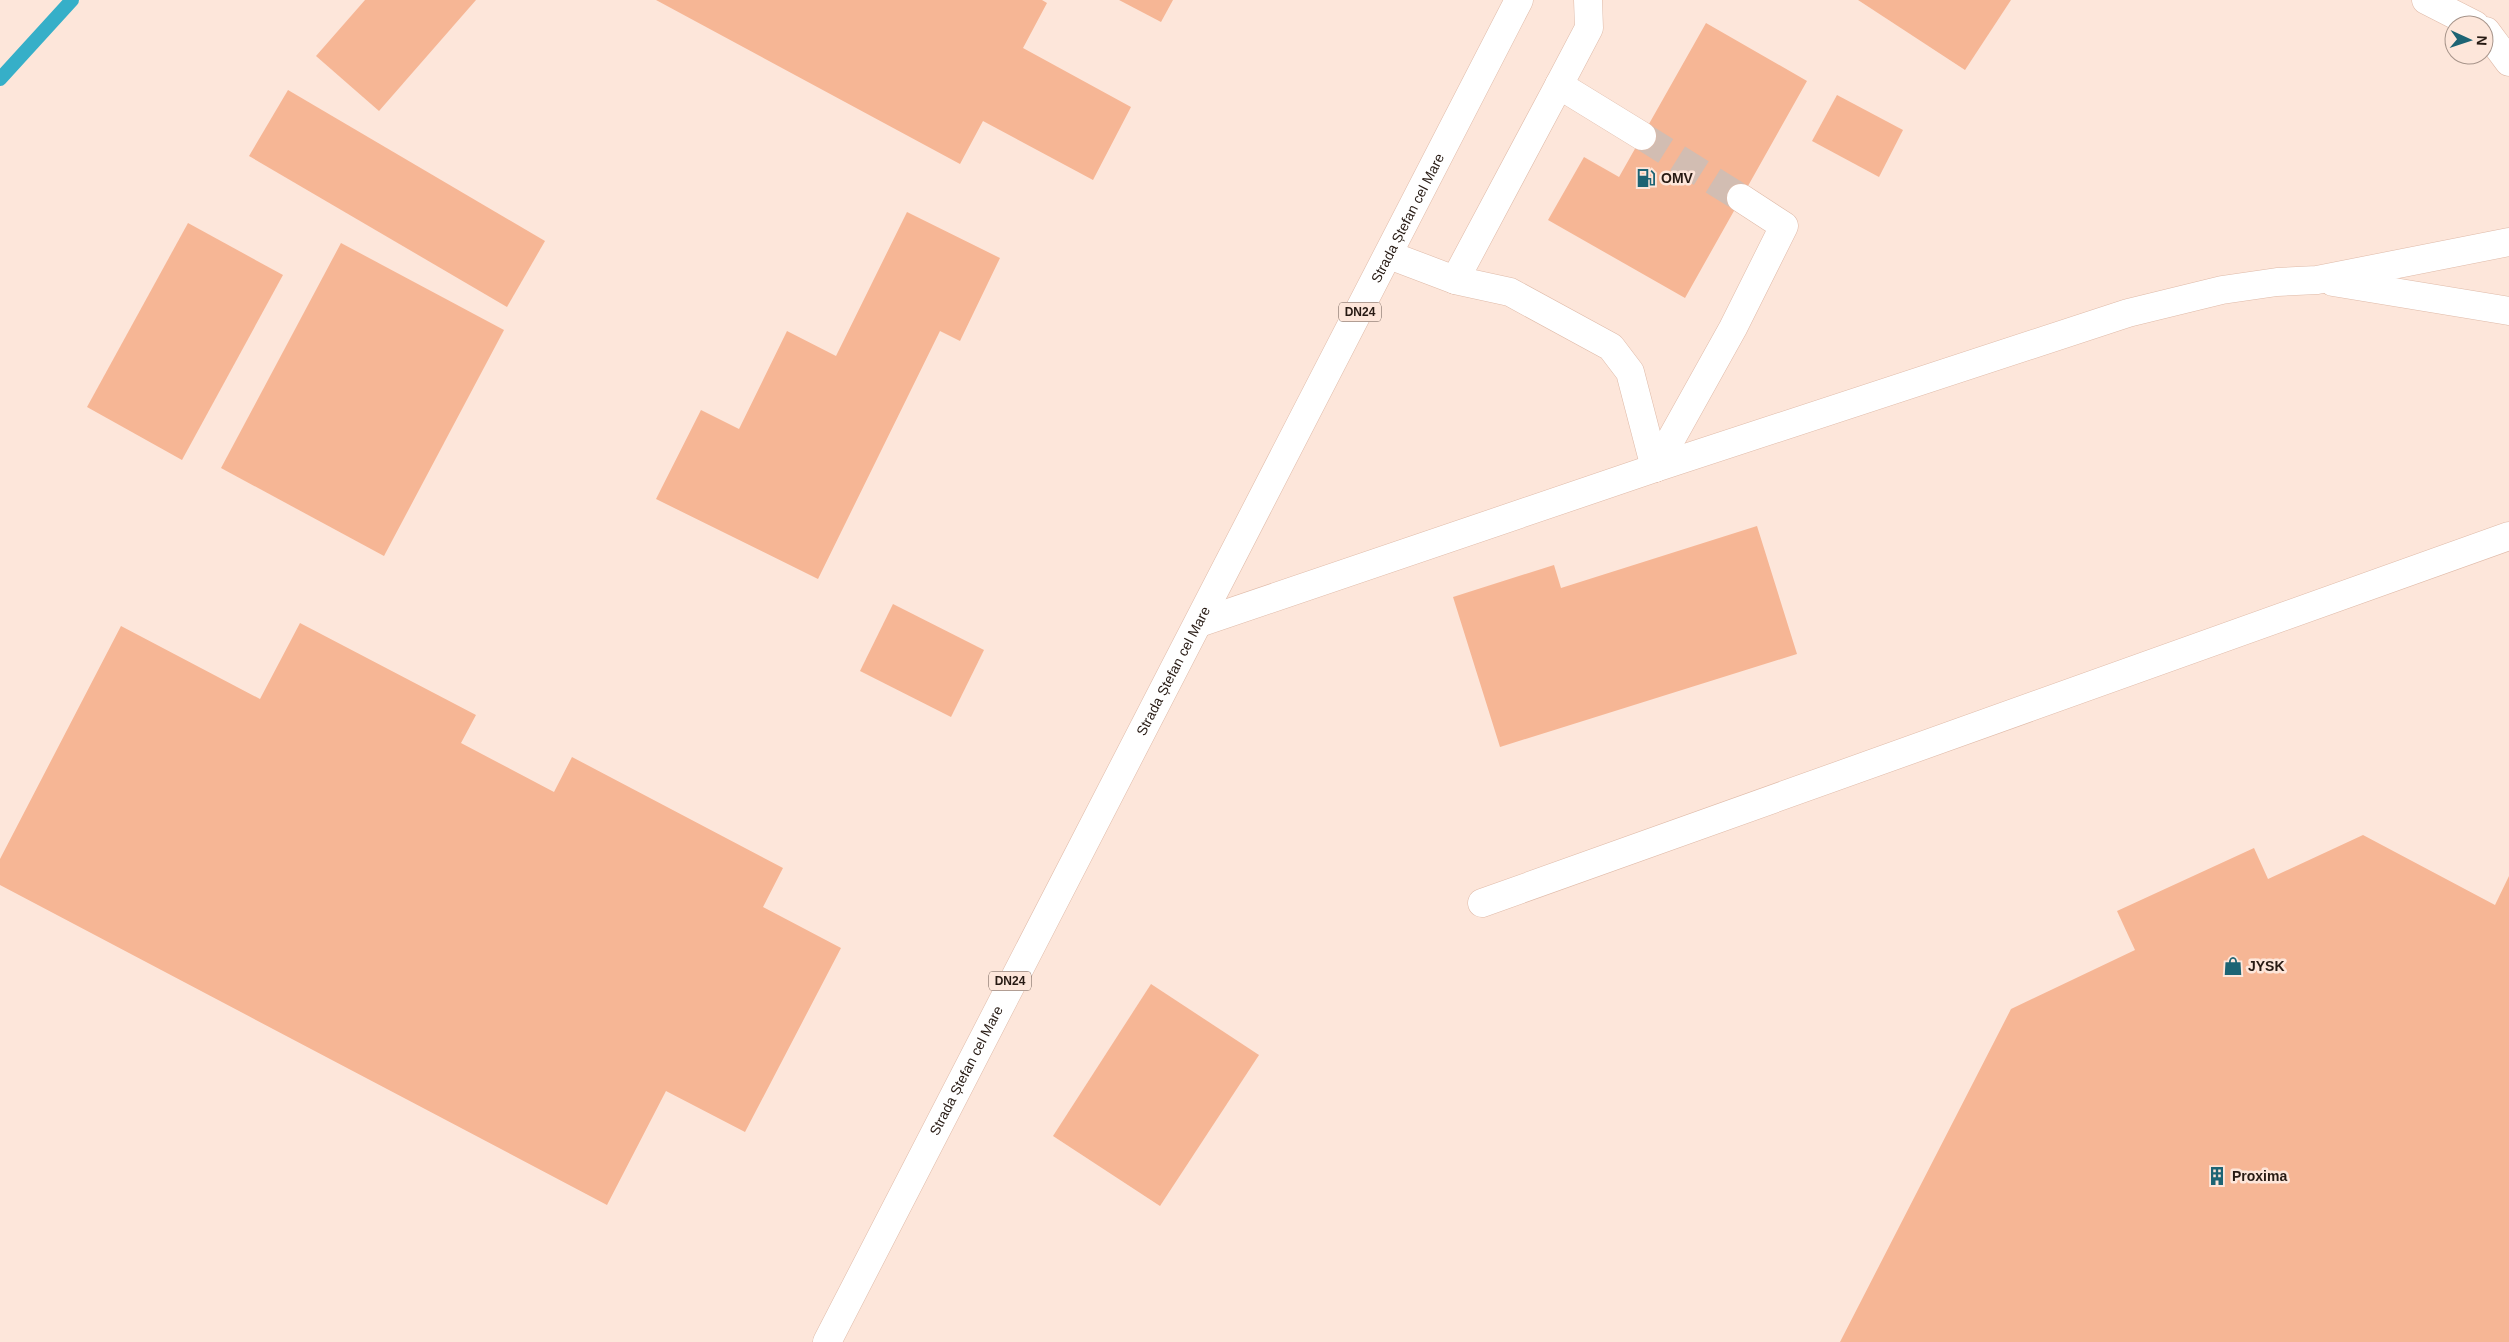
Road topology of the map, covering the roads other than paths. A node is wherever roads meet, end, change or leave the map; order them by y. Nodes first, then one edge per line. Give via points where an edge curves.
1 (1519, 0) edge
2 (1588, 0) edge
3 (2426, 0) edge
4 (2455, 15) edge
5 (2494, 41) edge
6 (2509, 62) edge
7 (1560, 85) junction
8 (1642, 136) tunnel mouth
9 (1741, 198) tunnel mouth
10 (2509, 242) edge
11 (1389, 255) junction
12 (1455, 280) junction
13 (2317, 280) junction
14 (2509, 311) edge
15 (1655, 468) junction
16 (2509, 536) edge
17 (1199, 624) junction
18 (1482, 903) dead end
19 (827, 1342) edge

1 - 11 main road, Strada Ștefan cel Mare / DN24
2 - 7 main road via 1589,28
3 - 4 main road
5 - 6 main road
7 - 8 main road
7 - 12 main road
9 - 15 main road via 1784,226 1733,328
10 - 13 main road
11 - 12 main road
11 - 17 main road, Strada Ștefan cel Mare / DN24
12 - 15 main road via 1510,292 1611,347 1630,372
13 - 14 main road
13 - 15 main road via 2222,290 2128,313
15 - 17 main road
16 - 18 main road
17 - 19 main road, Strada Ștefan cel Mare / DN24 via 1021,960

